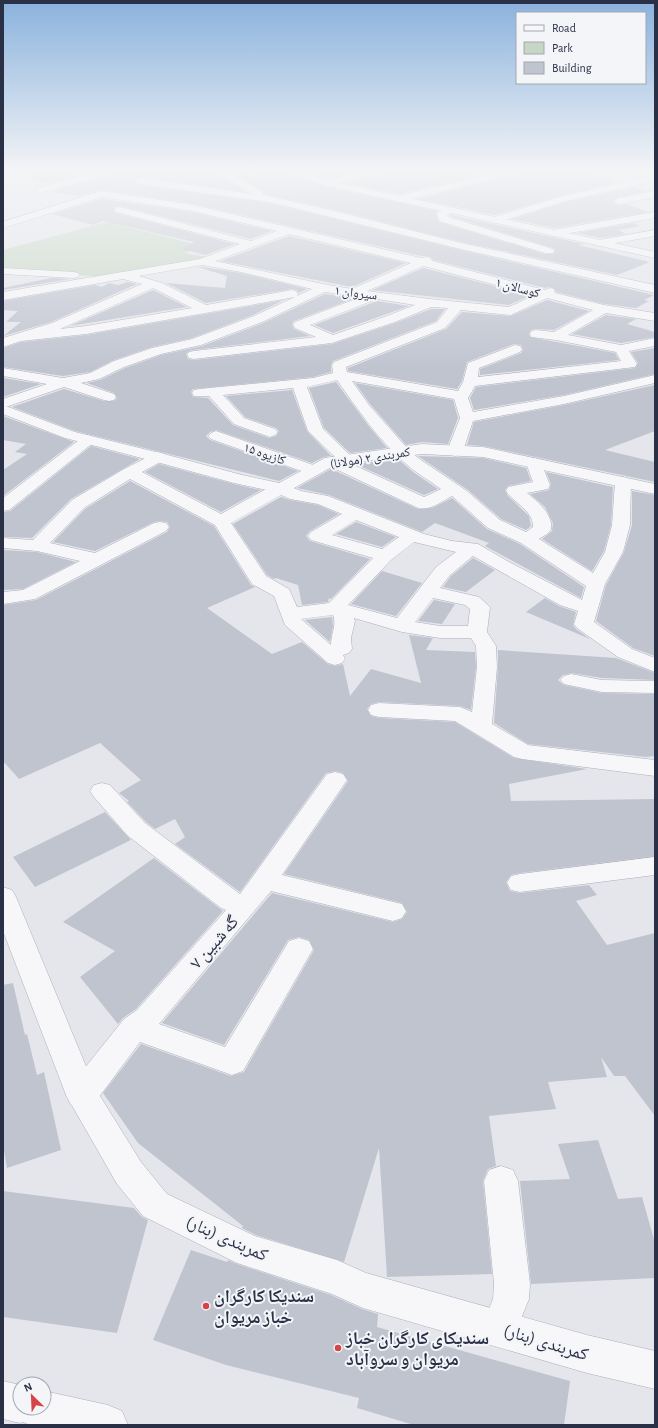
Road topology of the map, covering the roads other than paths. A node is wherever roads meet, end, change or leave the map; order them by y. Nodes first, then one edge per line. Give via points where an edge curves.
1 (223, 237) edge
2 (271, 237) edge
3 (317, 237) edge
4 (424, 237) edge
5 (502, 237) edge
6 (570, 237) edge
7 (635, 237) edge
8 (599, 243) junction
9 (251, 244) junction
10 (461, 246) junction
11 (557, 253) dead end
12 (655, 255) edge
13 (202, 262) junction
14 (422, 262) junction
15 (3, 271) edge
16 (592, 274) junction
17 (113, 277) junction
18 (152, 284) junction
19 (323, 288) junction
20 (655, 288) edge
21 (353, 292) junction
22 (544, 294) junction
23 (377, 295) junction
24 (3, 296) edge
25 (430, 303) junction
26 (458, 305) junction
27 (204, 309) junction
28 (604, 309) junction
29 (267, 314) junction
30 (178, 315) junction
31 (654, 316) edge
32 (300, 325) junction
33 (175, 328) dead end
34 (536, 334) dead end
35 (556, 336) junction
36 (18, 337) junction
37 (163, 338) dead end
38 (332, 339) junction
39 (655, 342) edge
40 (3, 343) edge
41 (515, 349) dead end
42 (622, 349) junction
43 (194, 355) dead end
44 (141, 357) junction
45 (355, 357) junction
46 (630, 364) junction
47 (3, 372) edge
48 (340, 376) junction
49 (655, 379) edge
50 (65, 382) junction
51 (470, 382) junction
52 (298, 383) junction
53 (638, 383) junction
54 (462, 396) junction
55 (109, 397) dead end
56 (3, 404) edge
57 (3, 409) edge
58 (467, 418) junction
59 (270, 432) dead end
60 (216, 436) dead end
61 (88, 440) junction
62 (455, 450) junction
63 (401, 451) junction
64 (158, 457) junction
65 (338, 460) junction
66 (534, 463) junction
67 (313, 470) junction
68 (130, 472) junction
69 (623, 482) junction
70 (282, 488) junction
71 (453, 489) junction
72 (655, 489) edge
73 (3, 506) edge
74 (355, 513) junction
75 (220, 521) junction
76 (494, 524) junction
77 (160, 526) dead end
78 (412, 535) junction
79 (527, 539) junction
80 (3, 543) edge
81 (37, 546) junction
82 (452, 546) junction
83 (472, 548) junction
84 (385, 556) junction
85 (95, 559) junction
86 (596, 584) junction
87 (429, 591) junction
88 (3, 598) edge
89 (339, 608) junction
90 (587, 608) junction
91 (290, 614) junction
92 (402, 626) junction
93 (477, 632) junction
94 (655, 666) edge
95 (571, 680) dead end
96 (655, 687) edge
97 (379, 710) dead end
98 (481, 727) junction
99 (655, 768) edge
100 (335, 780) dead end
101 (102, 791) dead end
102 (655, 866) edge
103 (264, 880) junction
104 (520, 883) dead end
105 (3, 897) edge
106 (244, 906) junction
107 (393, 911) dead end
108 (299, 949) dead end
109 (134, 1028) junction
110 (82, 1095) junction
111 (501, 1181) dead end
112 (499, 1328) junction
113 (655, 1370) edge
114 (52, 1412) edge
115 (108, 1425) edge

1 - 9 street
2 - 9 street
3 - 14 street, کوسالان ۱
4 - 10 street
5 - 11 street
6 - 8 street
7 - 8 street
8 - 12 street
9 - 13 street
10 - 14 street
10 - 16 street
13 - 17 street
13 - 19 street, سیروان ۱
14 - 21 street
14 - 22 street, کوسالان ۱
15 - 17 street
16 - 20 street
16 - 22 street
17 - 18 street via 138,279
17 - 24 street
18 - 27 street
18 - 36 street via 56,326
19 - 21 street, سیروان ۱
19 - 27 street
19 - 29 street
21 - 23 street, سیروان ۱
22 - 26 street, سیروان ۱ via 511,310
22 - 28 street, کوسالان ۱
23 - 25 street, سیروان ۱
23 - 32 street
25 - 26 street, سیروان ۱
25 - 38 street
26 - 45 street via 441,325
27 - 30 street
28 - 31 street, کوسالان ۱
28 - 35 street
29 - 32 street
29 - 44 street via 196,342
30 - 33 street
30 - 36 street via 86,330
32 - 38 street
34 - 35 street
35 - 42 street
36 - 40 street
37 - 44 street
38 - 43 street
38 - 45 street
39 - 42 street
41 - 51 street via 472,366
42 - 46 street
44 - 50 street via 94,376
45 - 48 street via 339,365
46 - 51 street
46 - 53 street
47 - 50 street
48 - 52 street
48 - 54 street
48 - 63 street
49 - 53 street
50 - 55 street
50 - 56 street
51 - 54 street
52 - 59 street via 206,393 238,421
52 - 65 street via 316,431
53 - 58 street
54 - 58 street
57 - 61 street
58 - 62 street
60 - 67 street, کازیوه ۱۵
61 - 64 street
61 - 73 street
62 - 63 street, کمربندی ۲ (مولانا)
62 - 66 street, کمربندی ۲ (مولانا) via 483,452
63 - 65 street, کمربندی ۲ (مولانا)
63 - 71 street
64 - 68 street
64 - 70 street via 240,480
65 - 67 street, کمربندی ۲ (مولانا)
65 - 71 street via 424,504
66 - 69 street, کمربندی ۲ (مولانا)
66 - 79 street via 542,485 514,492 536,510 543,523 542,529
67 - 70 street, کمربندی ۲ (مولانا)
68 - 75 street
68 - 81 street via 78,504
69 - 72 street, کمربندی ۲ (مولانا)
69 - 86 street via 621,525 614,552
70 - 74 street via 296,495 322,500
70 - 75 street, کمربندی ۲ (مولانا)
71 - 76 street
74 - 78 street
74 - 84 street via 317,536
75 - 91 street via 259,580 282,593
76 - 79 street
76 - 82 street
77 - 85 street
78 - 82 street
78 - 84 street
79 - 86 street
80 - 81 street
81 - 85 street
82 - 83 street
83 - 87 street via 443,571
83 - 90 street via 567,601
84 - 89 street via 338,604
85 - 88 street via 28,595
86 - 90 street
87 - 92 street
87 - 93 street via 472,601 480,607
89 - 91 street
89 - 91 street via 345,621 339,654 292,621
89 - 92 street
90 - 94 street via 584,624 625,653
92 - 93 street via 440,632
93 - 98 street via 486,646 487,667
95 - 96 street via 602,686
97 - 98 street via 460,714
98 - 99 street via 522,752
100 - 103 street, گه شبین ۷
101 - 106 street via 136,829 230,901
102 - 104 street
103 - 106 street, گه شبین ۷
103 - 107 street
105 - 110 street, کمربندی (بنار)
106 - 109 street, گه شبین ۷ via 147,1018
108 - 109 street via 232,1062
109 - 110 street, گه شبین ۷
110 - 112 street, کمربندی (بنار) via 129,1173 155,1205 248,1251 337,1278 363,1290
111 - 112 street via 512,1284 510,1299
112 - 113 street, کمربندی (بنار) via 587,1354
114 - 115 street

